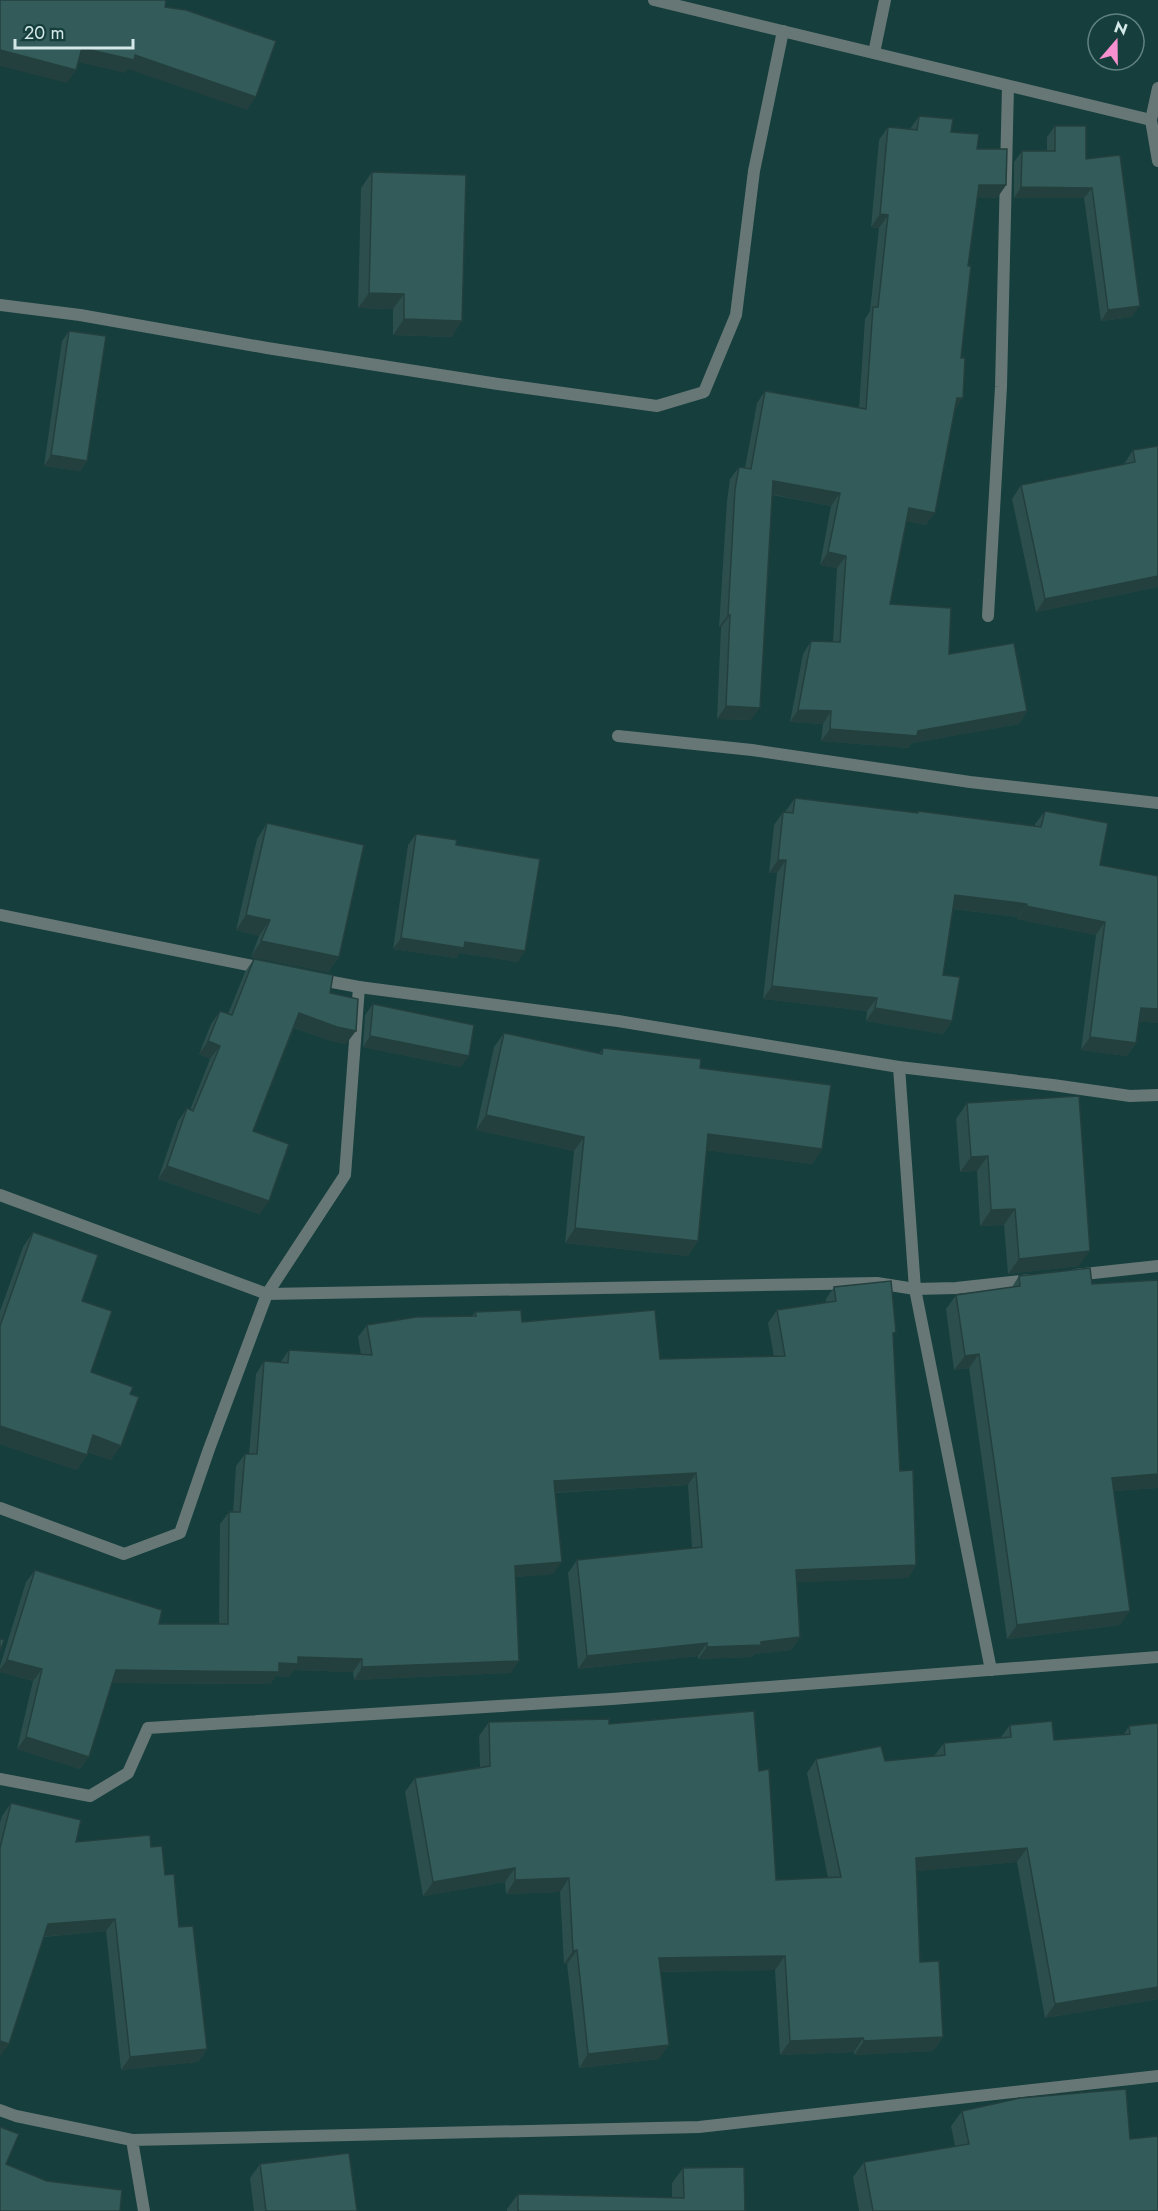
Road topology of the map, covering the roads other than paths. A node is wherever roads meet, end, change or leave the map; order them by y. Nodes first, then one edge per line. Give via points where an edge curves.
1 (654, 0) edge
2 (885, 0) edge
3 (783, 31) junction
4 (874, 53) junction
5 (1008, 86) junction
6 (1158, 88) edge
7 (1150, 120) junction
8 (1158, 161) edge
9 (0, 305) edge
10 (988, 616) dead end
11 (618, 736) dead end
12 (1158, 802) edge
13 (0, 915) edge
14 (278, 971) edge
15 (301, 976) edge
16 (359, 987) junction
17 (899, 1067) junction
18 (1158, 1095) edge
19 (0, 1195) edge
20 (1158, 1266) edge
21 (1063, 1276) edge
22 (1039, 1279) edge
23 (915, 1289) junction
24 (267, 1294) junction
25 (0, 1508) edge
26 (1158, 1657) edge
27 (991, 1670) junction
28 (0, 1779) edge
29 (1158, 2076) edge
30 (0, 2110) edge
31 (132, 2140) junction
32 (144, 2211) edge

1 - 3 street
2 - 4 street
3 - 4 street
3 - 9 street via 754,171 736,315 704,392 657,406
4 - 5 street
5 - 7 street
5 - 10 street via 1001,387
6 - 7 street
7 - 8 street
11 - 12 street
13 - 14 street
15 - 16 street
16 - 17 street via 618,1021
16 - 24 street via 345,1174
17 - 18 street via 1130,1096
17 - 23 street
19 - 24 street
20 - 21 street
22 - 23 street
23 - 24 street via 877,1283
23 - 27 street
24 - 25 street via 180,1533 123,1554
26 - 27 street
27 - 28 street via 148,1728 128,1773 90,1796
29 - 31 street via 699,2127
30 - 31 street
31 - 32 street

